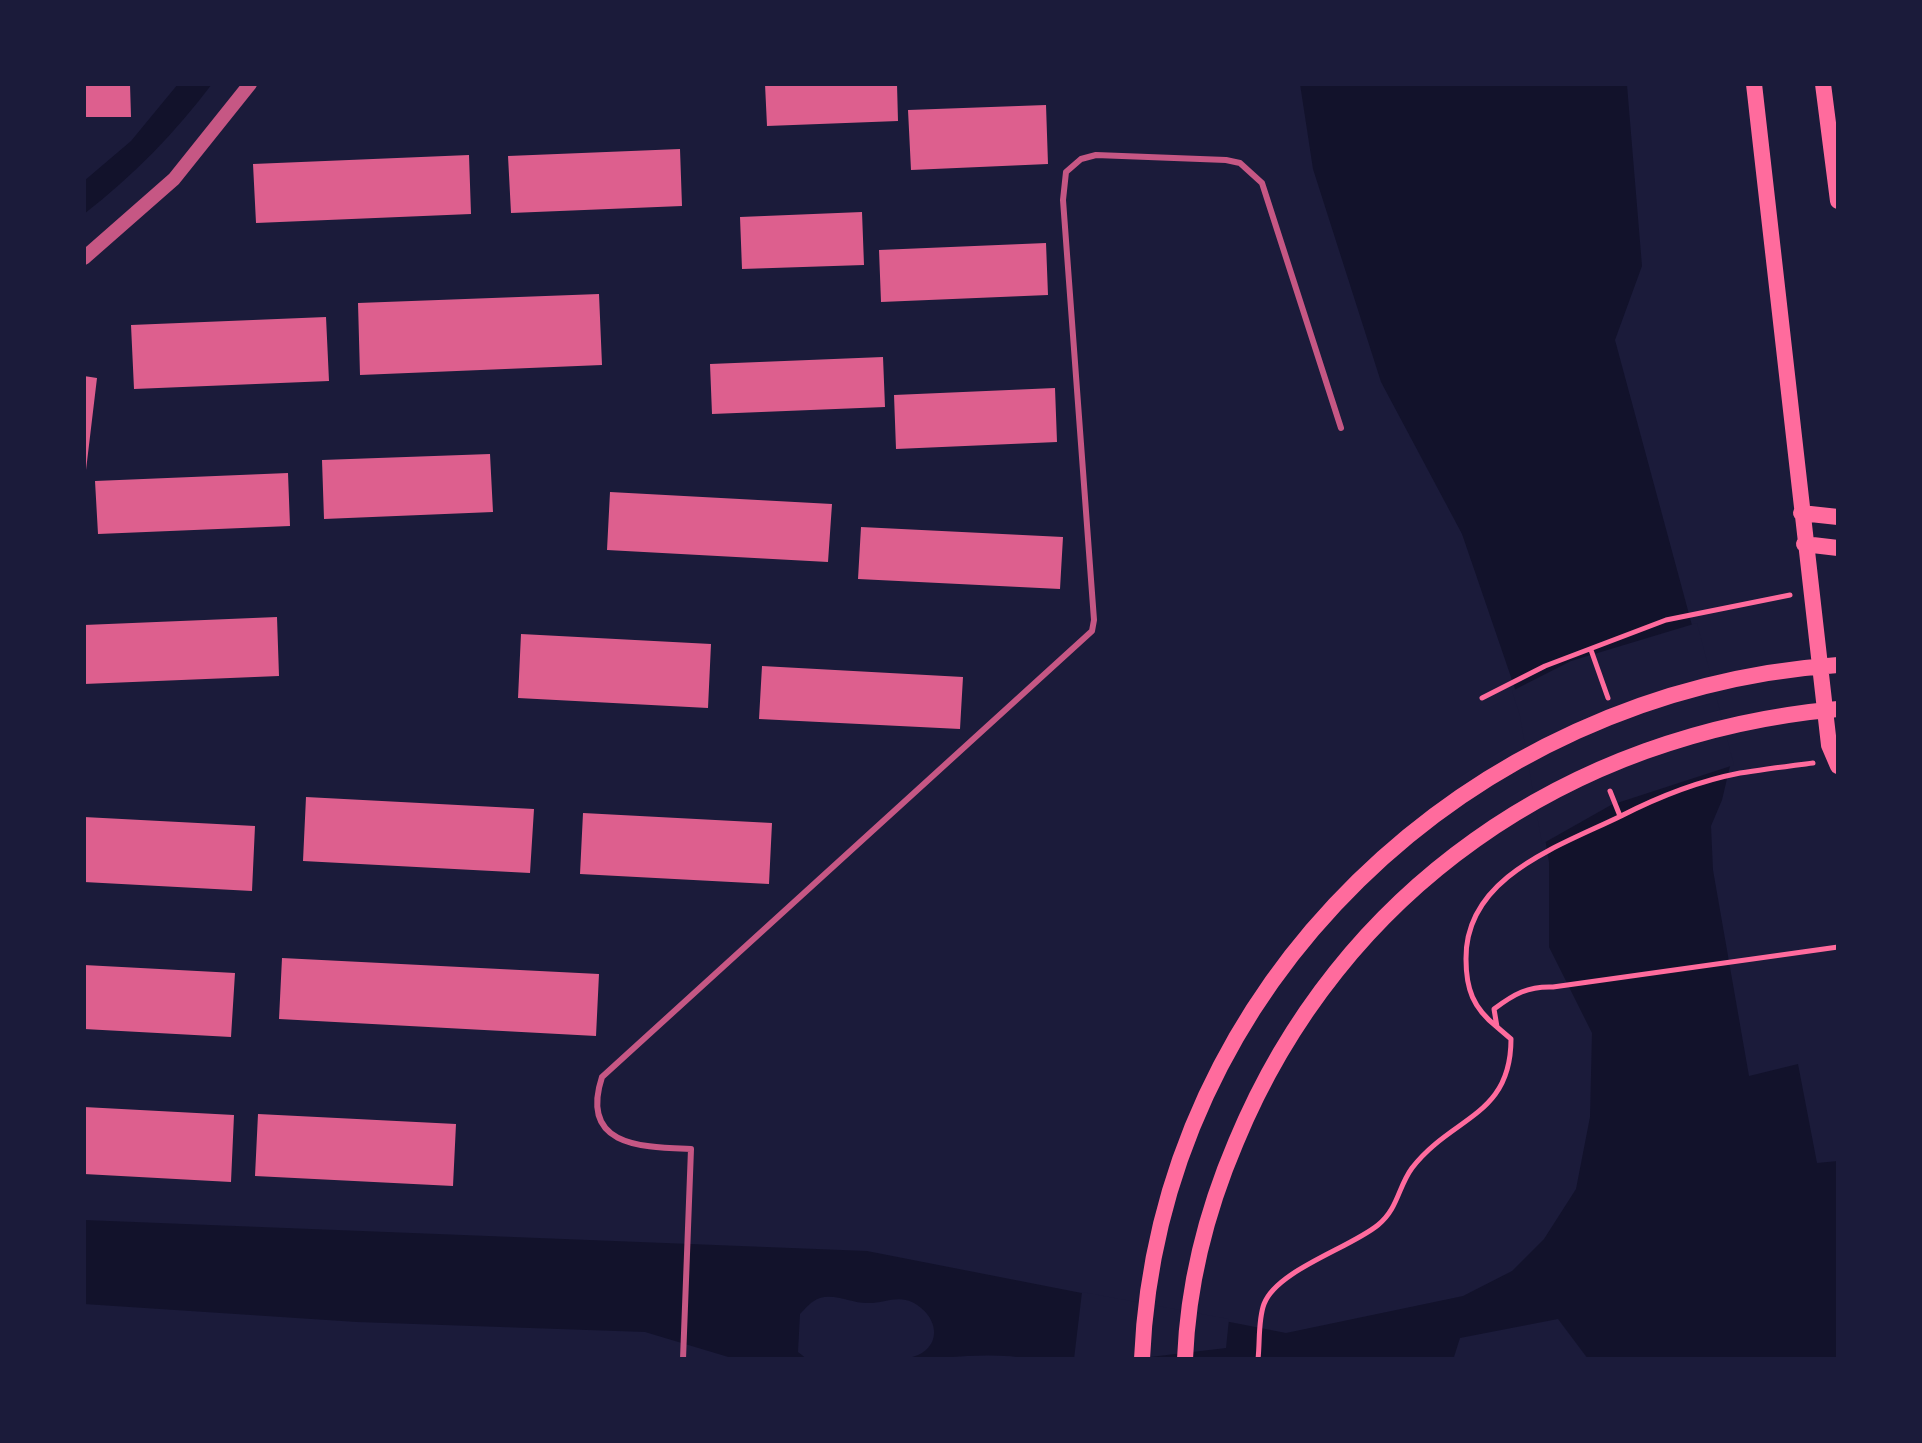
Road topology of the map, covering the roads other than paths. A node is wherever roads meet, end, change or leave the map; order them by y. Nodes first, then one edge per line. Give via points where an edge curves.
1 (250, 84) edge
2 (1754, 84) edge
3 (1823, 84) edge
4 (1838, 201) edge
5 (84, 258) edge
6 (1341, 428) dead end
7 (1801, 513) junction
8 (1838, 517) edge
9 (1804, 544) junction
10 (1838, 548) edge
11 (1838, 665) edge
12 (1838, 709) edge
13 (1836, 763) edge
14 (683, 1358) edge
15 (1142, 1359) edge
16 (1185, 1359) edge

1 - 5 street via 174,179
2 - 7 main road
3 - 4 main road
6 - 14 lane via 1262,183 1252,170 1226,160 1096,155 1066,172 1063,200 1092,631 602,1077 595,1097 599,1114 619,1142 691,1149
7 - 8 main road
7 - 9 main road
9 - 10 main road
9 - 13 main road
11 - 15 main road via 1707,684 1613,714 1524,755 1442,808 1350,888 1272,982 1222,1066 1183,1156 1156,1250
12 - 16 main road via 1694,733 1600,768 1501,822 1393,908 1326,982 1249,1111 1200,1252

